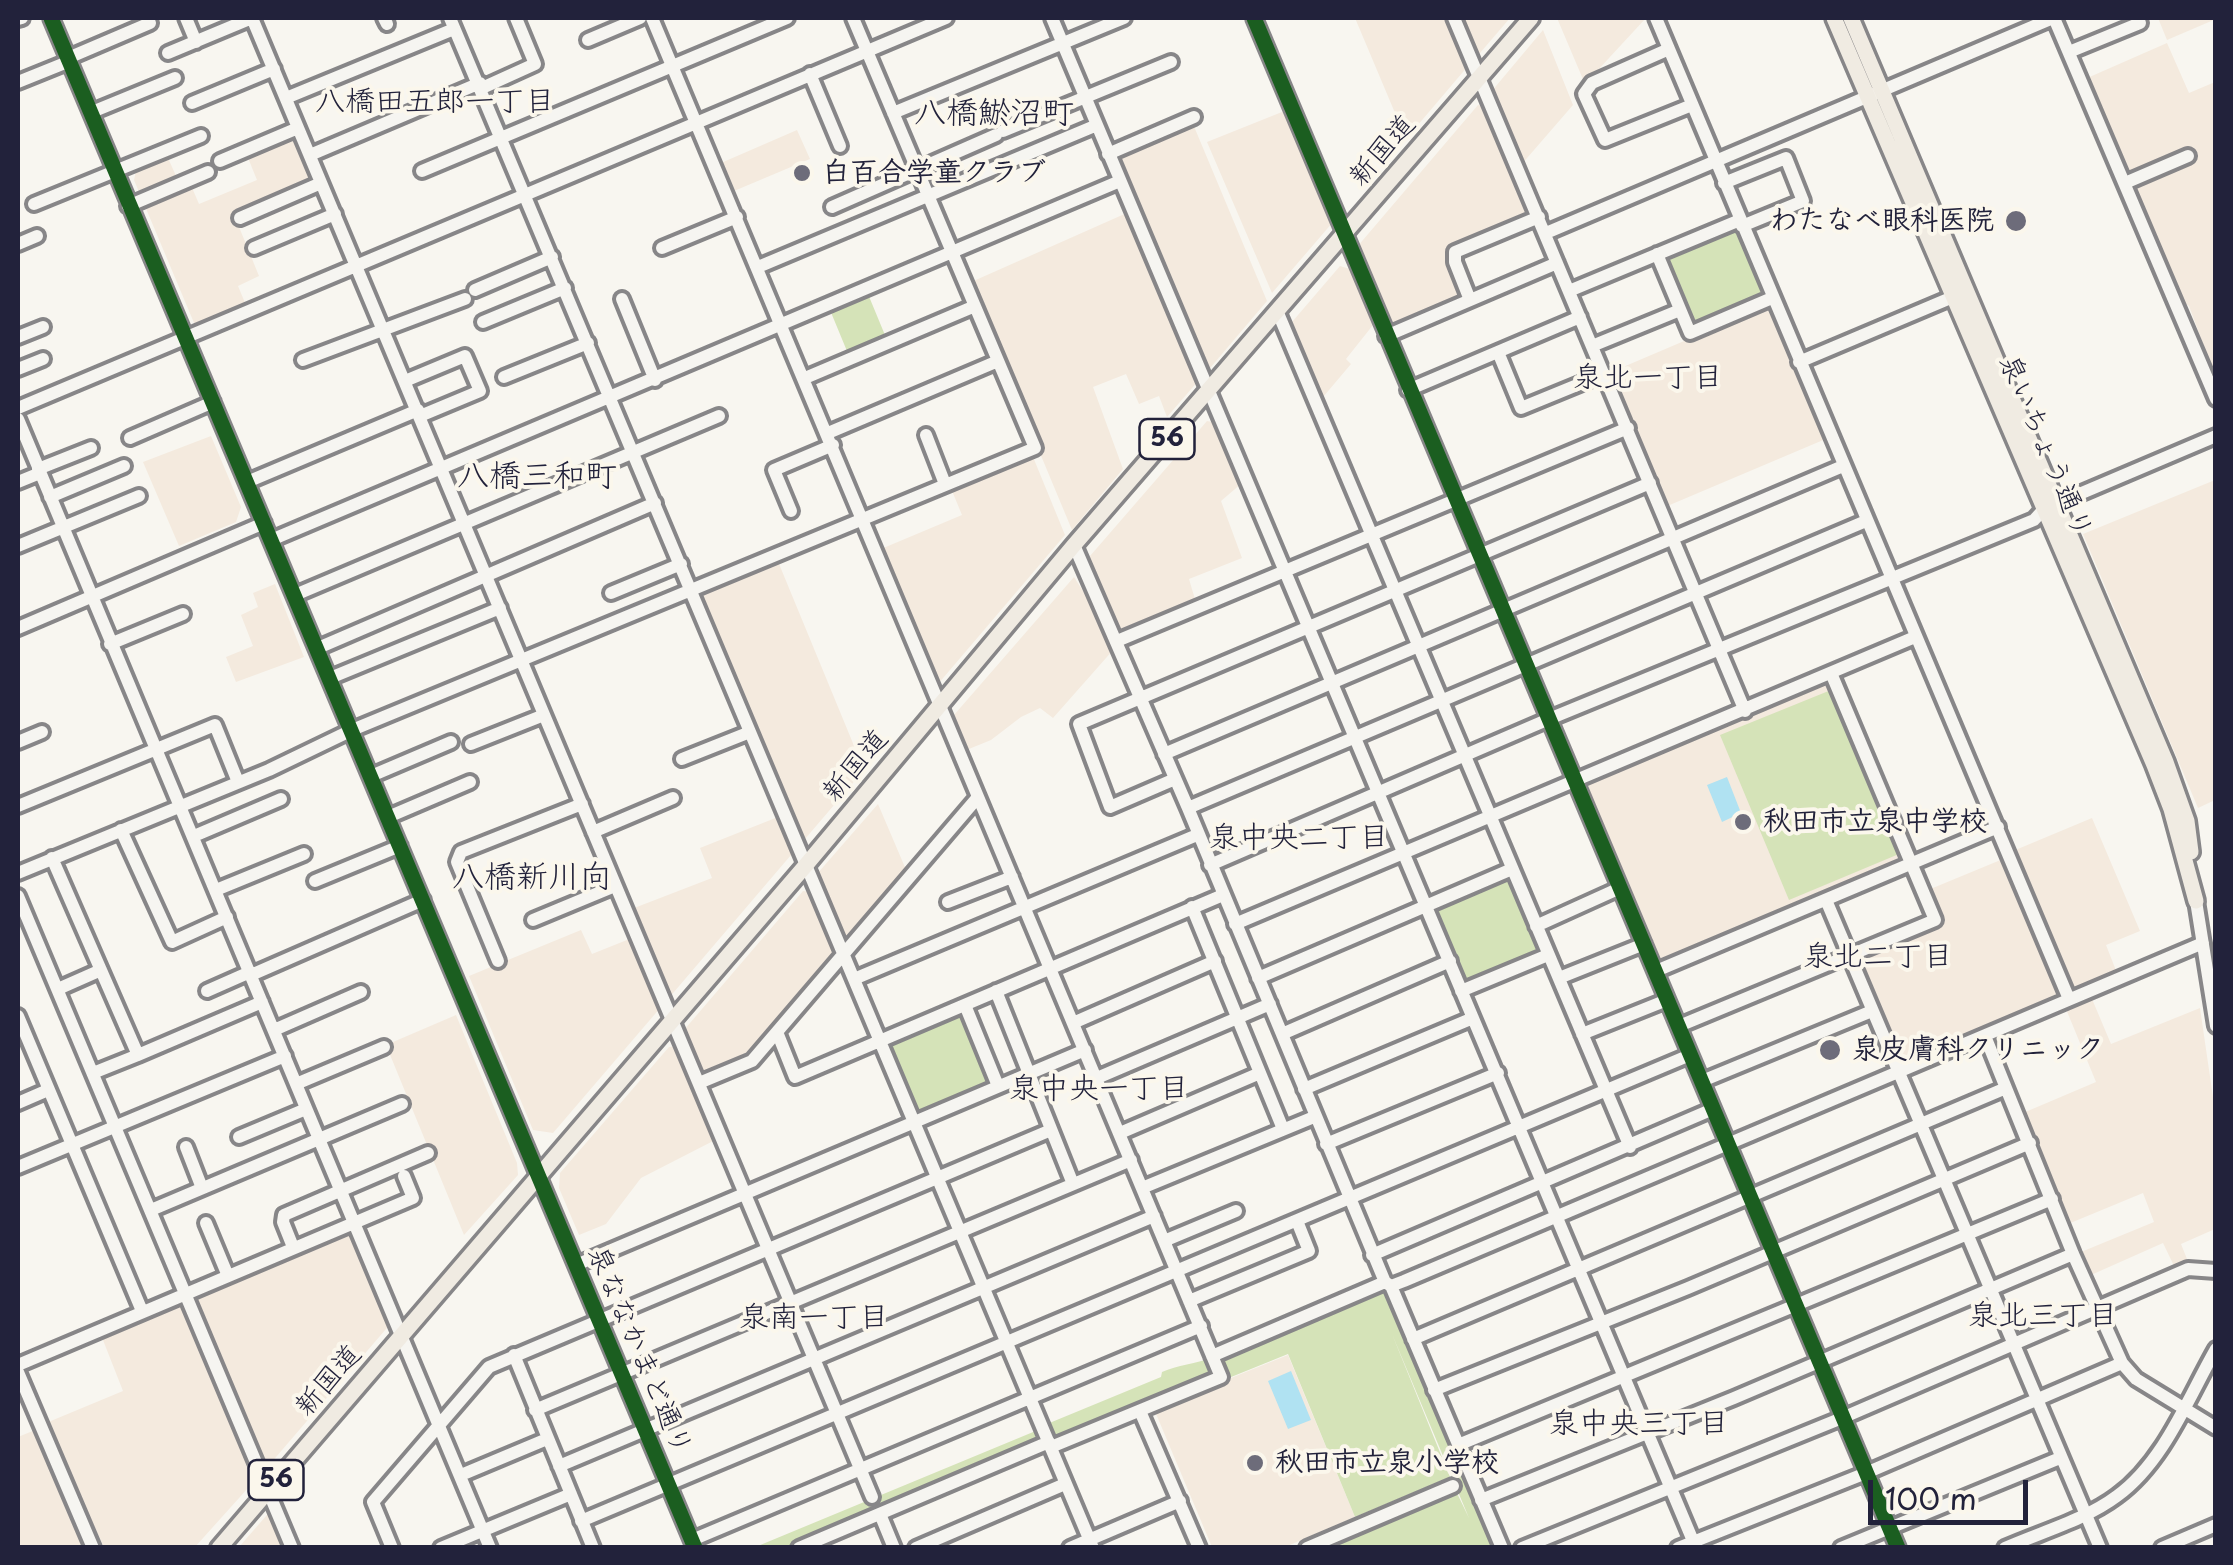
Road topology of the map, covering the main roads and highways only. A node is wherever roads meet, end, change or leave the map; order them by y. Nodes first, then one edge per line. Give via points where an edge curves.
1 (1531, 18) edge
2 (1834, 18) edge
3 (1850, 18) edge
4 (1876, 95) junction
5 (2196, 901) road end
6 (219, 1548) edge

1 - 6 main road, 新国道 / 56
2 - 4 main road, 泉いちょう通り
3 - 4 main road, 泉いちょう通り
4 - 5 main road, 泉いちょう通り via 2051,506 2171,809

